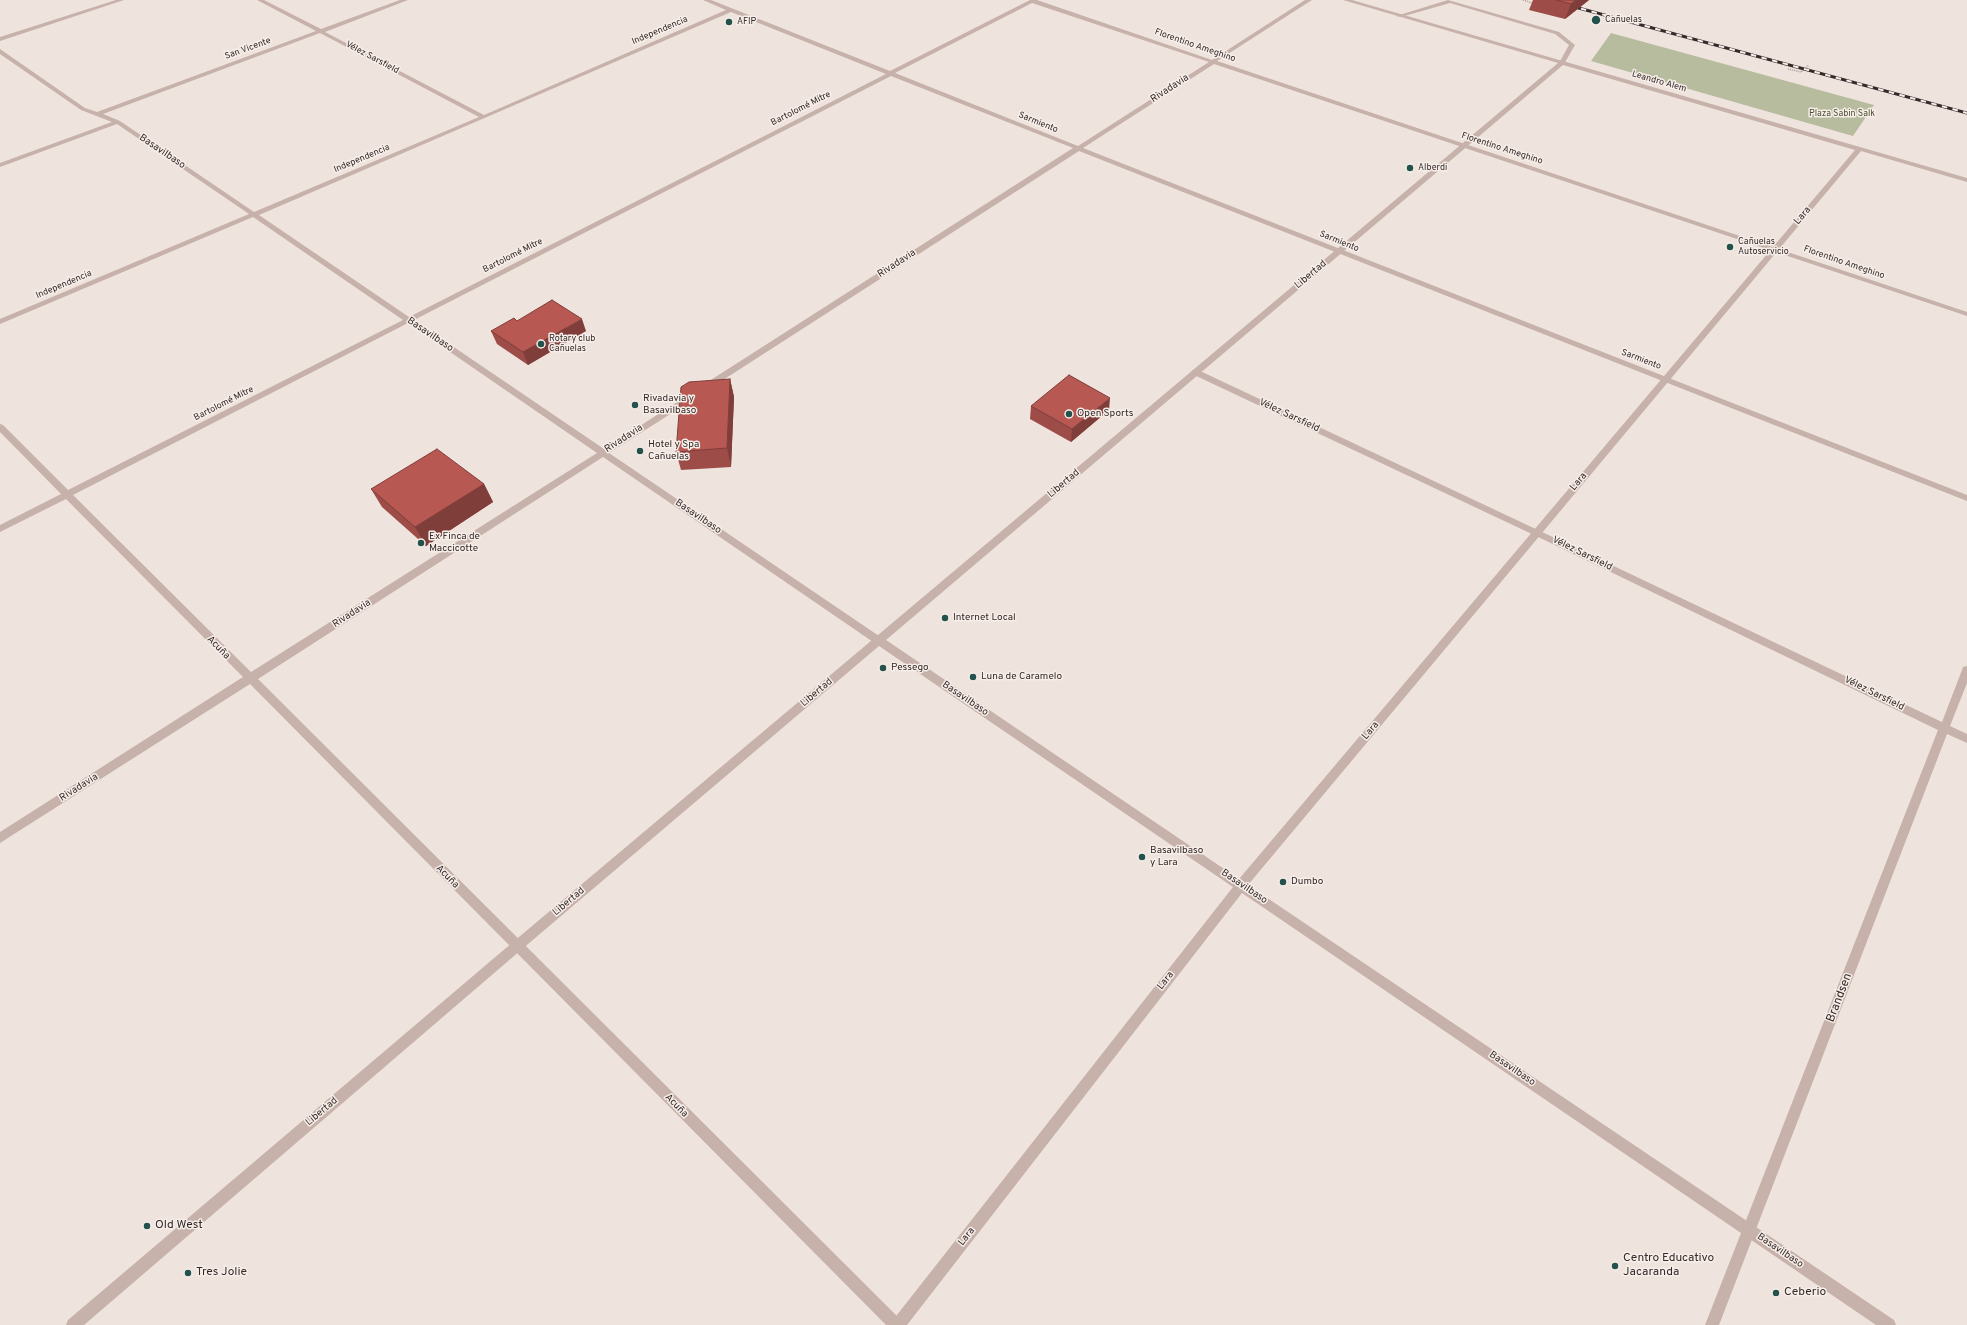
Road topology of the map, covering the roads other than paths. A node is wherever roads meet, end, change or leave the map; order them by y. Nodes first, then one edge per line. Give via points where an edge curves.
1 (121, 0) edge
2 (260, 0) edge
3 (405, 0) edge
4 (706, 0) edge
5 (1032, 0) edge
6 (1309, 0) edge
7 (1346, 0) edge
8 (730, 10) junction
9 (1400, 16) junction
10 (321, 31) junction
11 (0, 39) edge
12 (0, 51) edge
13 (1213, 62) junction
14 (1562, 63) junction
15 (890, 73) junction
16 (98, 114) junction
17 (484, 117) junction
18 (118, 122) junction
19 (1464, 146) junction
20 (1078, 148) junction
21 (1859, 149) junction
22 (0, 165) edge
23 (1967, 180) edge
24 (253, 214) junction
25 (1775, 250) junction
26 (1339, 252) junction
27 (1967, 314) edge
28 (408, 320) junction
29 (0, 322) edge
30 (1195, 372) junction
31 (1665, 380) junction
32 (0, 427) edge
33 (604, 452) junction
34 (67, 495) junction
35 (1967, 498) edge
36 (0, 529) edge
37 (1537, 533) junction
38 (879, 641) junction
39 (1967, 670) edge
40 (250, 680) junction
41 (1944, 728) junction
42 (1967, 739) edge
43 (0, 838) edge
44 (1241, 885) junction
45 (517, 946) junction
46 (1749, 1230) junction
47 (73, 1325) edge
48 (897, 1325) edge
49 (1712, 1325) edge
50 (1889, 1325) edge

1 - 11 street
2 - 10 street, Vélez Sarsfield
3 - 10 street, San Vicente
4 - 8 street, Sarmiento
5 - 13 street, Florentino Ameghino
5 - 15 street, Bartolomé Mitre
6 - 13 street, Rivadavia
7 - 9 street, Leandro Alem
8 - 15 street, Sarmiento
8 - 17 street, Independencia
9 - 14 street, Leandro Alem
9 - 14 street via 1450,1 1558,33 1572,45
10 - 16 street, San Vicente
10 - 17 street, Vélez Sarsfield
12 - 16 street, Basavilbaso via 83,109
13 - 19 street, Florentino Ameghino
13 - 20 street, Rivadavia
14 - 19 street, Libertad
14 - 21 street, Leandro Alem
15 - 20 street, Sarmiento
15 - 28 street, Bartolomé Mitre
16 - 18 street, Basavilbaso
17 - 24 street, Independencia
18 - 22 street
18 - 24 street, Basavilbaso
19 - 25 street, Florentino Ameghino
19 - 26 street, Libertad
20 - 26 street, Sarmiento
20 - 33 street, Rivadavia
21 - 23 street, Leandro Alem
21 - 25 street, Lara
24 - 28 street, Basavilbaso
24 - 29 street, Independencia
25 - 27 street, Florentino Ameghino
25 - 31 street, Lara
26 - 30 street, Libertad
26 - 31 street, Sarmiento
28 - 33 street, Basavilbaso
28 - 34 street, Bartolomé Mitre
30 - 37 street, Vélez Sarsfield
30 - 38 street, Libertad
31 - 35 street, Sarmiento
31 - 37 street, Lara
32 - 34 street, Acuña
33 - 38 street, Basavilbaso
33 - 40 street, Rivadavia
34 - 36 street, Bartolomé Mitre
34 - 40 street, Acuña
37 - 41 street, Vélez Sarsfield
37 - 44 street, Lara
38 - 44 street, Basavilbaso
38 - 45 street, Libertad
39 - 41 street, Brandsen
40 - 43 street, Rivadavia
40 - 45 street, Acuña
41 - 42 street, Vélez Sarsfield
41 - 46 street, Brandsen
44 - 46 street, Basavilbaso
44 - 48 street, Lara
45 - 47 street, Libertad
45 - 48 street, Acuña
46 - 49 street, Brandsen
46 - 50 street, Basavilbaso

